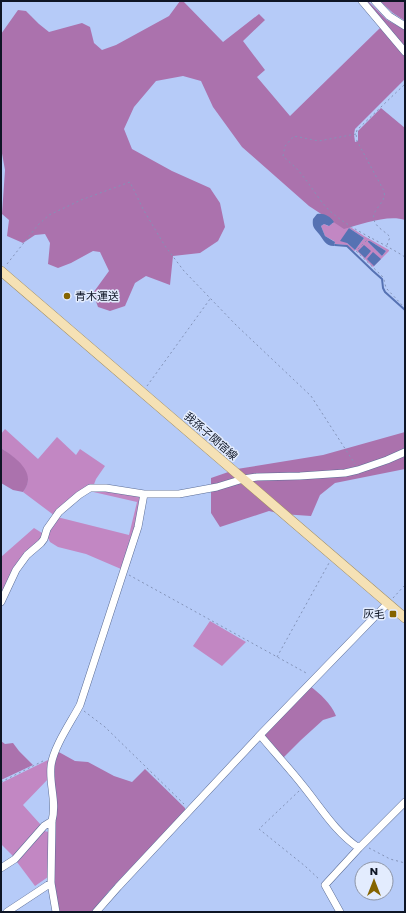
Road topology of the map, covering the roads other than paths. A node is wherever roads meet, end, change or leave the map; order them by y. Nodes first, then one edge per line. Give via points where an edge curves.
1 (362, 1) edge
2 (375, 1) edge
3 (405, 26) edge
4 (405, 52) edge
5 (2, 270) edge
6 (405, 452) edge
7 (243, 479) junction
8 (144, 494) junction
9 (1, 602) edge
10 (388, 603) junction
11 (405, 618) edge
12 (260, 735) junction
13 (405, 802) edge
14 (52, 822) junction
15 (361, 846) junction
16 (1, 868) edge
17 (51, 882) junction
18 (8, 912) edge
19 (56, 912) edge
20 (96, 912) edge
21 (340, 912) edge

1 - 4 street
2 - 3 street via 389,16
5 - 7 main road, 我孫子関宿線
6 - 7 street via 344,473 257,476
7 - 8 street via 193,492
7 - 10 main road, 我孫子関宿線
8 - 9 street via 90,488 78,495 59,512 41,543 26,555
8 - 14 street via 138,527 79,707 55,754 51,768 54,799
10 - 11 main road, 我孫子関宿線
10 - 12 street
12 - 15 street via 335,826 348,840
12 - 20 street
13 - 15 street
14 - 16 street via 44,826 15,859
14 - 17 street
15 - 21 street via 325,886
17 - 18 street
17 - 19 street

